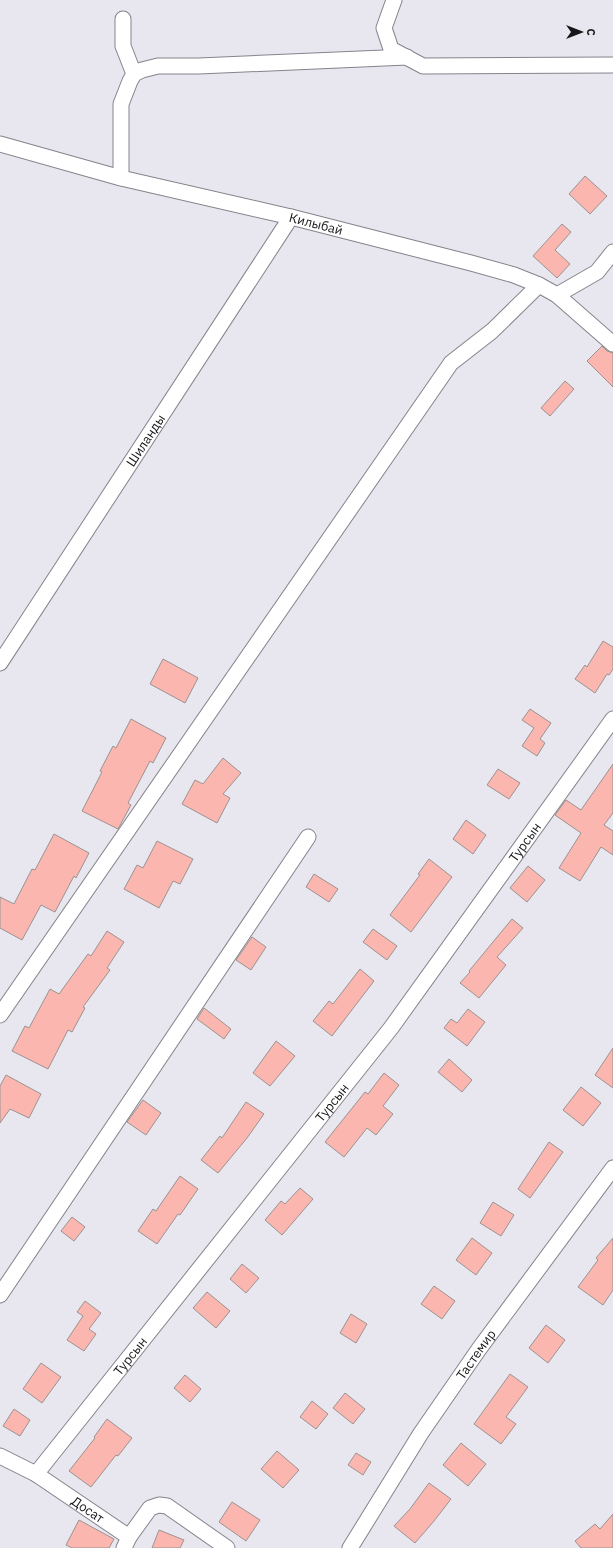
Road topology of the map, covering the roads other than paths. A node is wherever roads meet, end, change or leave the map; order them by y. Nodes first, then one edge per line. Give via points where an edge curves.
1 (394, 0) edge
2 (123, 20) dead end
3 (407, 57) junction
4 (613, 64) edge
5 (134, 74) junction
6 (0, 144) edge
7 (121, 178) junction
8 (291, 217) junction
9 (613, 252) edge
10 (539, 285) junction
11 (557, 295) junction
12 (613, 344) edge
13 (0, 663) edge
14 (613, 719) edge
15 (308, 837) dead end
16 (0, 1015) edge
17 (613, 1168) edge
18 (0, 1295) edge
19 (0, 1456) edge
20 (36, 1474) junction
21 (126, 1543) edge
22 (228, 1548) edge
23 (350, 1548) edge

1 - 3 street via 384,28 391,49
2 - 5 street via 123,46
3 - 4 street via 423,66
3 - 5 street via 158,66
5 - 7 street via 121,104
6 - 7 street, Килыбай
7 - 8 street, Килыбай
8 - 10 street, Килыбай via 471,263
8 - 13 street, Шиланды
9 - 11 street via 597,272
10 - 11 street, Килыбай
10 - 16 street via 492,331 451,363
11 - 12 street, Килыбай
14 - 20 street, Турсын via 391,1028
15 - 18 street
17 - 23 street, Тастемир via 479,1349 421,1433
19 - 20 street, Досат
20 - 21 street, Досат
21 - 22 street via 150,1508 160,1505 167,1506

